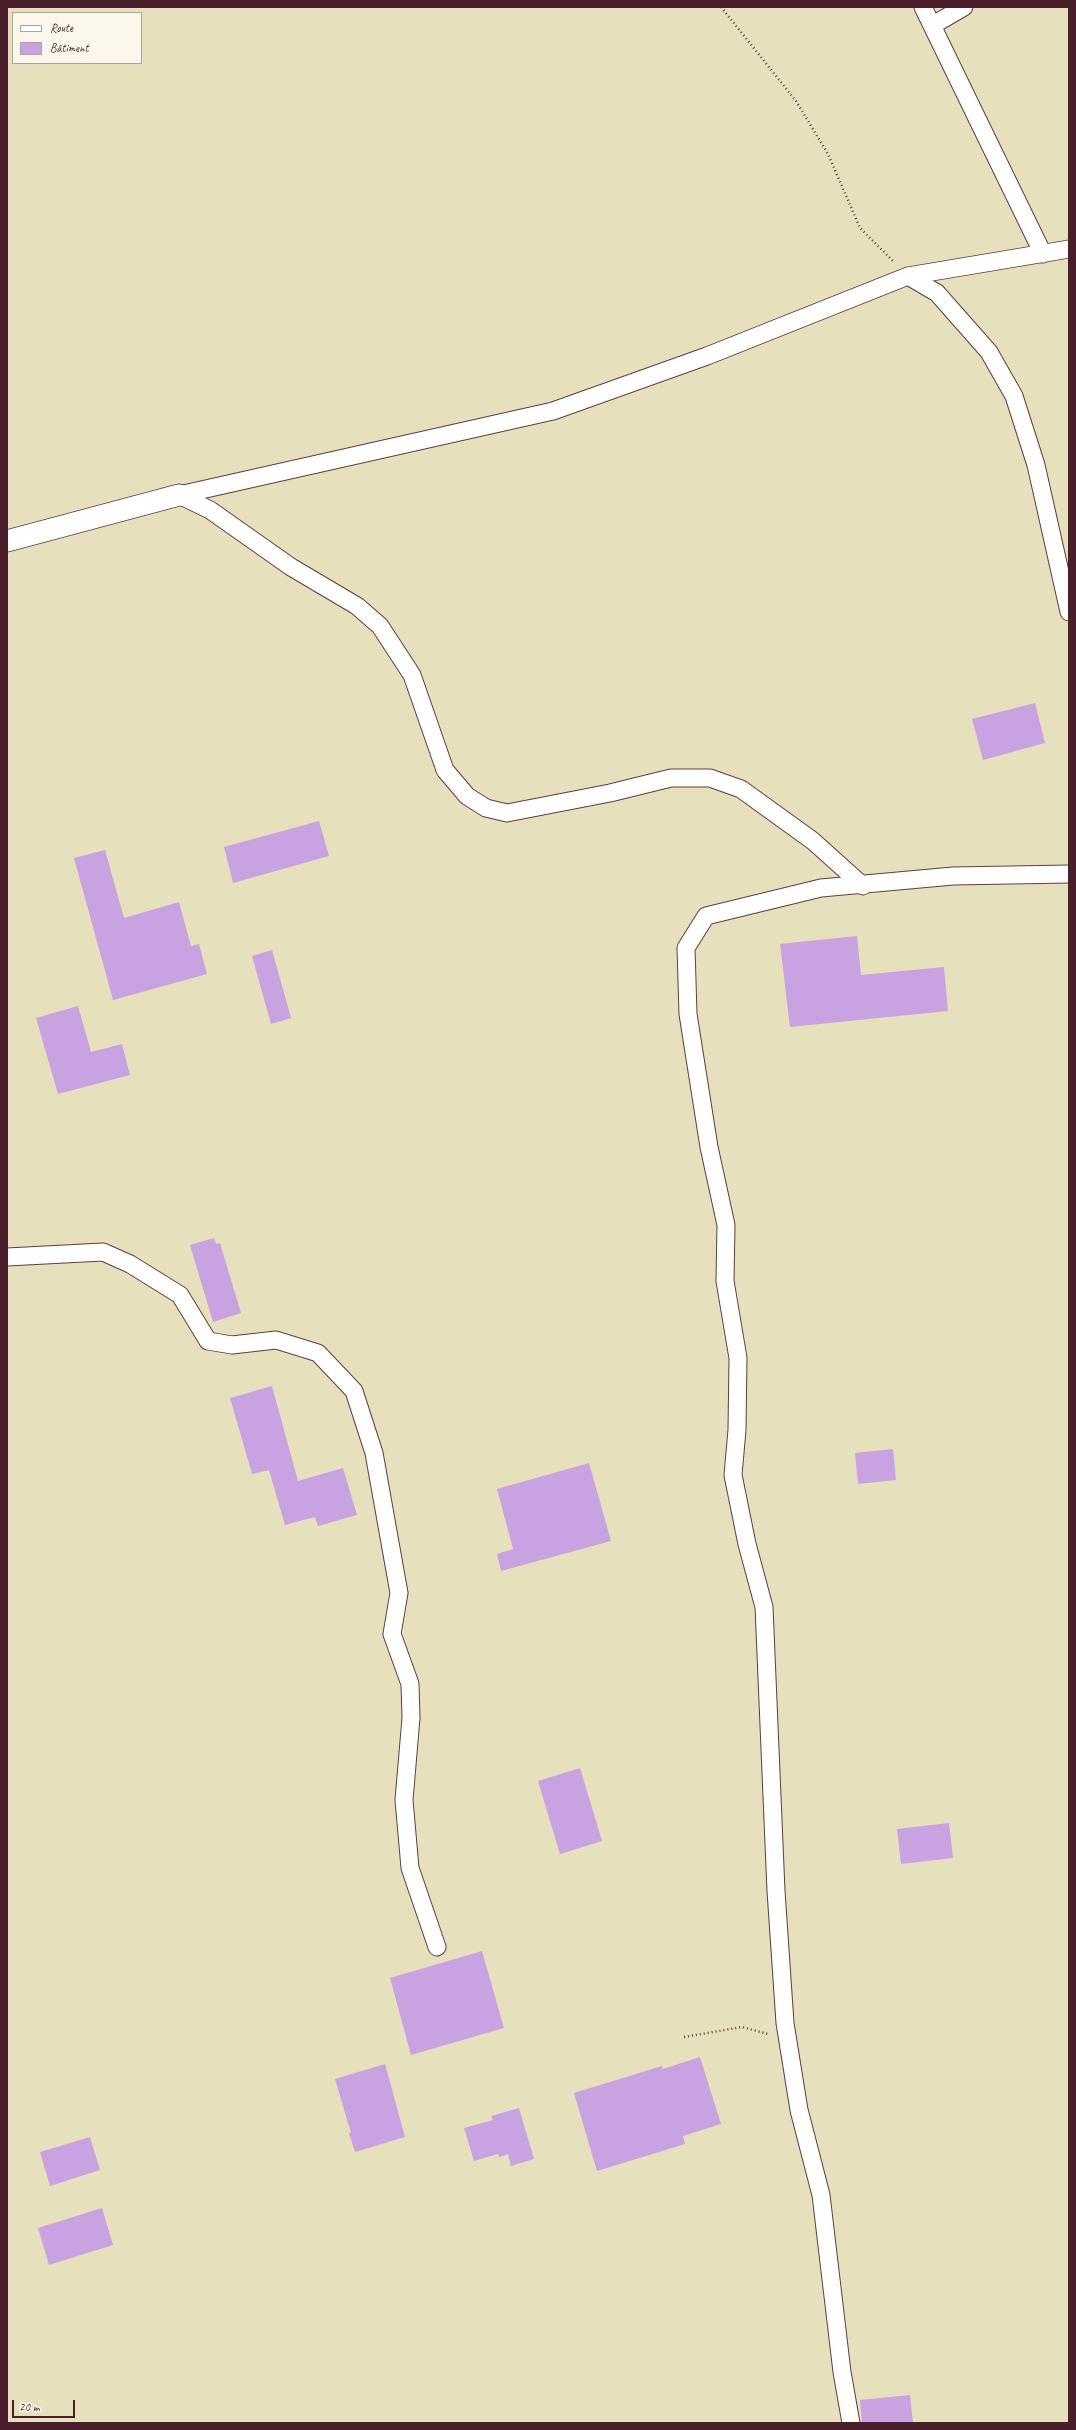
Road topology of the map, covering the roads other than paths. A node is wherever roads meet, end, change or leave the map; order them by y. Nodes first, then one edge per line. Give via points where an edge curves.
1 (923, 7) edge
2 (964, 7) edge
3 (933, 25) junction
4 (1069, 249) edge
5 (1043, 254) junction
6 (908, 276) junction
7 (179, 496) junction
8 (7, 541) edge
9 (1069, 612) edge
10 (1069, 874) edge
11 (863, 886) junction
12 (7, 1257) edge
13 (437, 1947) dead end
14 (851, 2423) edge

1 - 3 street
2 - 3 street
3 - 5 street
4 - 5 street
5 - 6 street
6 - 7 street via 707,356 553,411
6 - 9 street via 937,294 989,352 1014,396 1036,465
7 - 8 street
7 - 11 street via 210,510 291,567 357,606 380,626 412,675 445,770 467,796 486,808 507,813 671,778 710,778 742,788 813,840
10 - 11 street via 952,876
11 - 14 street via 821,888 706,916 686,948 688,1014 709,1147 726,1226 725,1281 738,1358 737,1430 733,1475 747,1544 764,1607 776,1891 788,2039 799,2110 821,2195 842,2372
12 - 13 street via 103,1252 130,1264 180,1295 208,1341 232,1345 276,1340 318,1353 354,1390 374,1453 399,1593 392,1634 410,1684 411,1718 404,1800 410,1868

